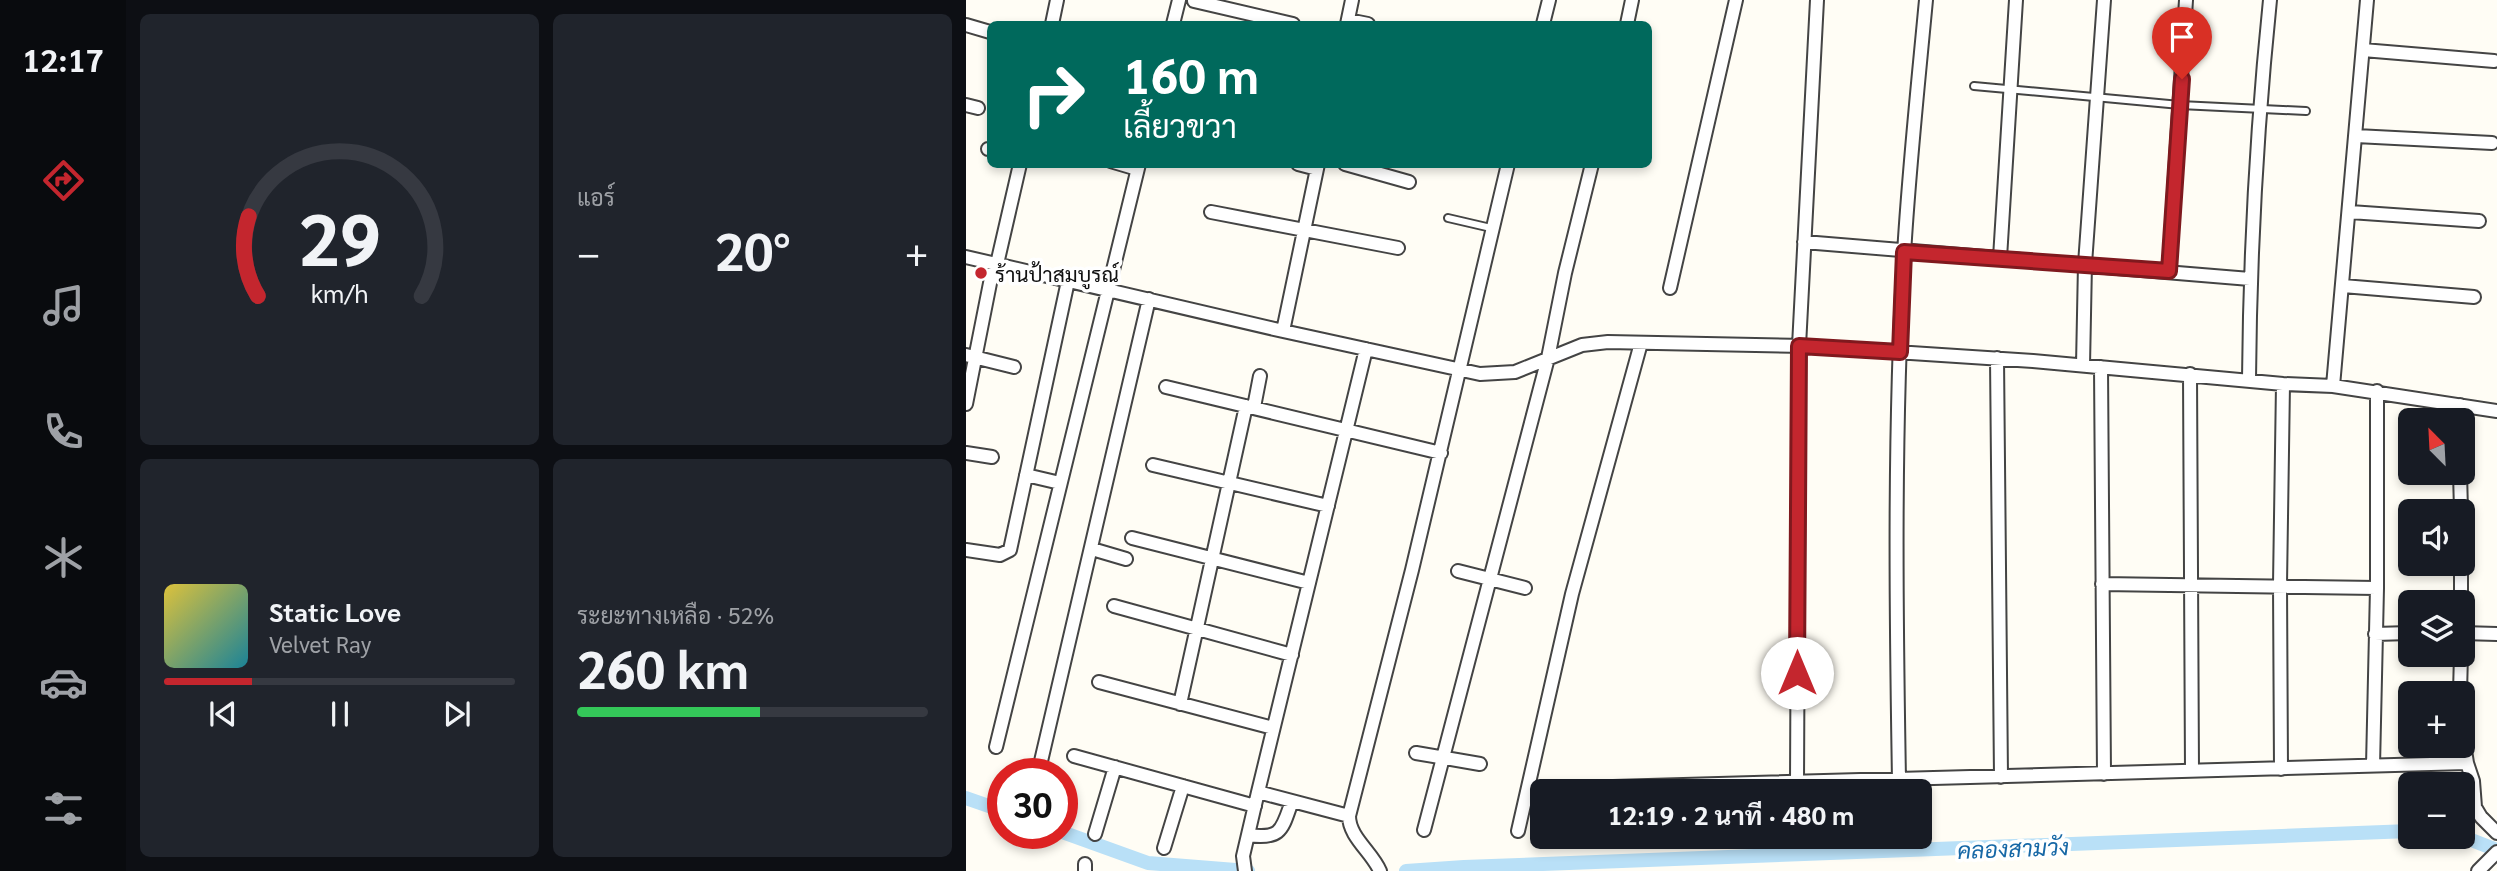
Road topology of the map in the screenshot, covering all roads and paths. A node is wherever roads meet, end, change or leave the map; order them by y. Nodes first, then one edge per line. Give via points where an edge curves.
1 (1057, 0) edge
2 (1178, 0) edge
3 (1352, 0) edge
4 (1549, 0) edge
5 (1632, 0) edge
6 (1736, 0) edge
7 (1818, 0) edge
8 (1926, 0) edge
9 (2016, 0) edge
10 (2104, 0) edge
11 (2186, 0) edge
12 (2270, 0) edge
13 (2367, 0) edge
14 (1194, 1) edge
15 (1053, 21) edge
16 (1174, 21) edge
17 (1280, 21) edge
18 (1348, 21) edge
19 (1543, 21) edge
20 (1628, 21) edge
21 (966, 25) edge
22 (987, 31) edge
23 (2363, 50) junction
24 (2494, 61) dead end
25 (1974, 86) dead end
26 (2010, 89) junction
27 (2097, 95) junction
28 (2180, 105) junction
29 (2259, 108) junction
30 (2306, 111) dead end
31 (2356, 136) junction
32 (2492, 143) dead end
33 (1019, 168) edge
34 (1317, 168) edge
35 (1360, 168) edge
36 (1507, 168) edge
37 (1591, 168) edge
38 (1138, 169) edge
39 (1409, 181) dead end
40 (1211, 212) dead end
41 (2350, 212) junction
42 (1448, 218) dead end
43 (2479, 221) dead end
44 (1304, 228) junction
45 (1491, 228) junction
46 (1804, 242) junction
47 (1398, 248) dead end
48 (1904, 252) junction
49 (966, 257) edge
50 (2000, 258) junction
51 (995, 264) junction
52 (2085, 264) junction
53 (2169, 271) junction
54 (2250, 279) junction
55 (1068, 281) junction
56 (2343, 286) junction
57 (1670, 288) dead end
58 (1109, 290) junction
59 (2474, 297) dead end
60 (1149, 299) junction
61 (1283, 331) junction
62 (1641, 343) junction
63 (1799, 346) junction
64 (1366, 349) junction
65 (1900, 352) junction
66 (971, 357) edge
67 (1548, 358) junction
68 (1997, 358) junction
69 (2083, 365) junction
70 (1014, 367) dead end
71 (2101, 367) junction
72 (1458, 369) junction
73 (2190, 374) junction
74 (1260, 376) dead end
75 (2249, 379) junction
76 (2283, 384) junction
77 (2333, 386) junction
78 (1166, 387) dead end
79 (2377, 391) junction
80 (966, 404) edge
81 (2460, 405) joint
82 (1250, 406) junction
83 (2497, 411) edge
84 (1346, 429) junction
85 (966, 453) edge
86 (1441, 453) junction
87 (992, 457) dead end
88 (1153, 465) dead end
89 (1026, 475) junction
90 (1060, 483) junction
91 (1230, 483) junction
92 (1328, 506) junction
93 (1132, 538) dead end
94 (1092, 549) junction
95 (966, 550) edge
96 (1211, 558) junction
97 (1126, 559) dead end
98 (1458, 571) dead end
99 (1490, 579) junction
100 (1309, 583) junction
101 (2102, 584) junction
102 (2190, 584) junction
103 (2280, 584) junction
104 (2377, 587) junction
105 (1525, 588) dead end
106 (1114, 607) dead end
107 (1196, 629) junction
108 (2398, 633) edge
109 (2475, 633) edge
110 (2375, 634) junction
111 (2497, 634) edge
112 (1292, 655) junction
113 (1099, 682) dead end
114 (1180, 704) junction
115 (1273, 728) junction
116 (996, 747) dead end
117 (1416, 753) dead end
118 (1074, 756) dead end
119 (1042, 758) edge
120 (2466, 758) edge
121 (1443, 759) junction
122 (2467, 763) junction
123 (1480, 764) dead end
124 (2373, 766) junction
125 (1115, 767) junction
126 (2281, 769) junction
127 (2192, 771) junction
128 (2104, 774) junction
129 (2001, 777) junction
130 (1797, 779) edge
131 (1899, 779) edge
132 (1932, 779) edge
133 (1183, 786) junction
134 (1258, 792) junction
135 (1292, 801) junction
136 (1255, 806) junction
137 (1349, 816) junction
138 (1424, 830) dead end
139 (1518, 831) dead end
140 (2497, 833) edge
141 (1096, 834) dead end
142 (1248, 835) junction
143 (1164, 848) dead end
144 (2497, 852) edge
145 (1379, 867) edge
146 (2482, 868) edge
147 (1245, 871) edge

1 - 15 street
2 - 16 street
3 - 18 street
4 - 19 street
5 - 20 street
6 - 57 street
7 - 46 street
8 - 48 street
9 - 26 street
10 - 27 street
11 - 28 street
12 - 29 street
13 - 23 street
14 - 17 street
21 - 22 street
23 - 24 street
23 - 31 street
25 - 26 lane
26 - 27 lane
26 - 50 street
27 - 28 lane
27 - 52 street
28 - 29 lane
28 - 53 street
29 - 30 lane
29 - 54 street
31 - 32 street
31 - 41 street
33 - 51 street
34 - 44 street
35 - 39 street
36 - 45 street
37 - 67 street
38 - 58 street
40 - 44 street
41 - 43 street
41 - 56 street
42 - 45 lane
44 - 47 street
44 - 61 street
45 - 72 street
46 - 48 street
46 - 63 street
48 - 50 street
48 - 65 street
49 - 51 street
50 - 52 street
51 - 55 street
51 - 66 street
52 - 53 street
52 - 69 street
53 - 54 street
54 - 75 street
55 - 58 street
55 - 89 street
56 - 59 street
56 - 77 street
58 - 60 street
58 - 90 street
60 - 61 street
60 - 94 street
61 - 64 street
62 - 63 street
62 - 67 street via 1582,345
62 - 139 street via 1572,594
63 - 65 street
63 - 130 street
64 - 72 street
64 - 84 street
65 - 68 street
65 - 131 street via 1896,532
66 - 70 street
66 - 80 street
67 - 72 street via 1515,372 1480,374
67 - 99 street
68 - 69 street
68 - 129 street
69 - 71 street
71 - 73 street
71 - 101 street
72 - 86 street
73 - 75 street
73 - 102 street
74 - 82 street
75 - 76 street
76 - 77 street
76 - 103 street
77 - 79 street
78 - 82 street
79 - 81 street
79 - 104 street
81 - 83 street
82 - 84 street
82 - 91 street
84 - 86 street
84 - 92 street
85 - 87 street
86 - 137 street
88 - 91 street
89 - 90 street
89 - 95 street via 1010,550 1000,555
90 - 116 street
91 - 92 street
91 - 96 street
92 - 100 street
93 - 96 street
94 - 97 street
94 - 119 street
96 - 100 street
96 - 107 street
98 - 99 street
99 - 105 street
99 - 121 street
100 - 112 street
101 - 102 street
101 - 128 street
102 - 103 street
102 - 127 street
103 - 104 street
103 - 126 street
104 - 110 street
106 - 107 street
107 - 112 street
107 - 114 street
108 - 110 street
109 - 111 street
110 - 124 street
112 - 115 street
113 - 114 street
114 - 115 street
115 - 134 street
117 - 121 street
118 - 125 street
120 - 122 street
121 - 123 street
121 - 138 street
122 - 124 street
122 - 140 street via 2477,812
124 - 126 street
125 - 133 street
125 - 141 street
126 - 127 street
127 - 128 street
128 - 129 street
129 - 132 street
133 - 136 street
133 - 143 street
134 - 135 street
134 - 136 street
135 - 137 street
135 - 142 street via 1282,829 1264,837
136 - 142 street
137 - 145 street via 1349,825
142 - 147 street
144 - 146 street

